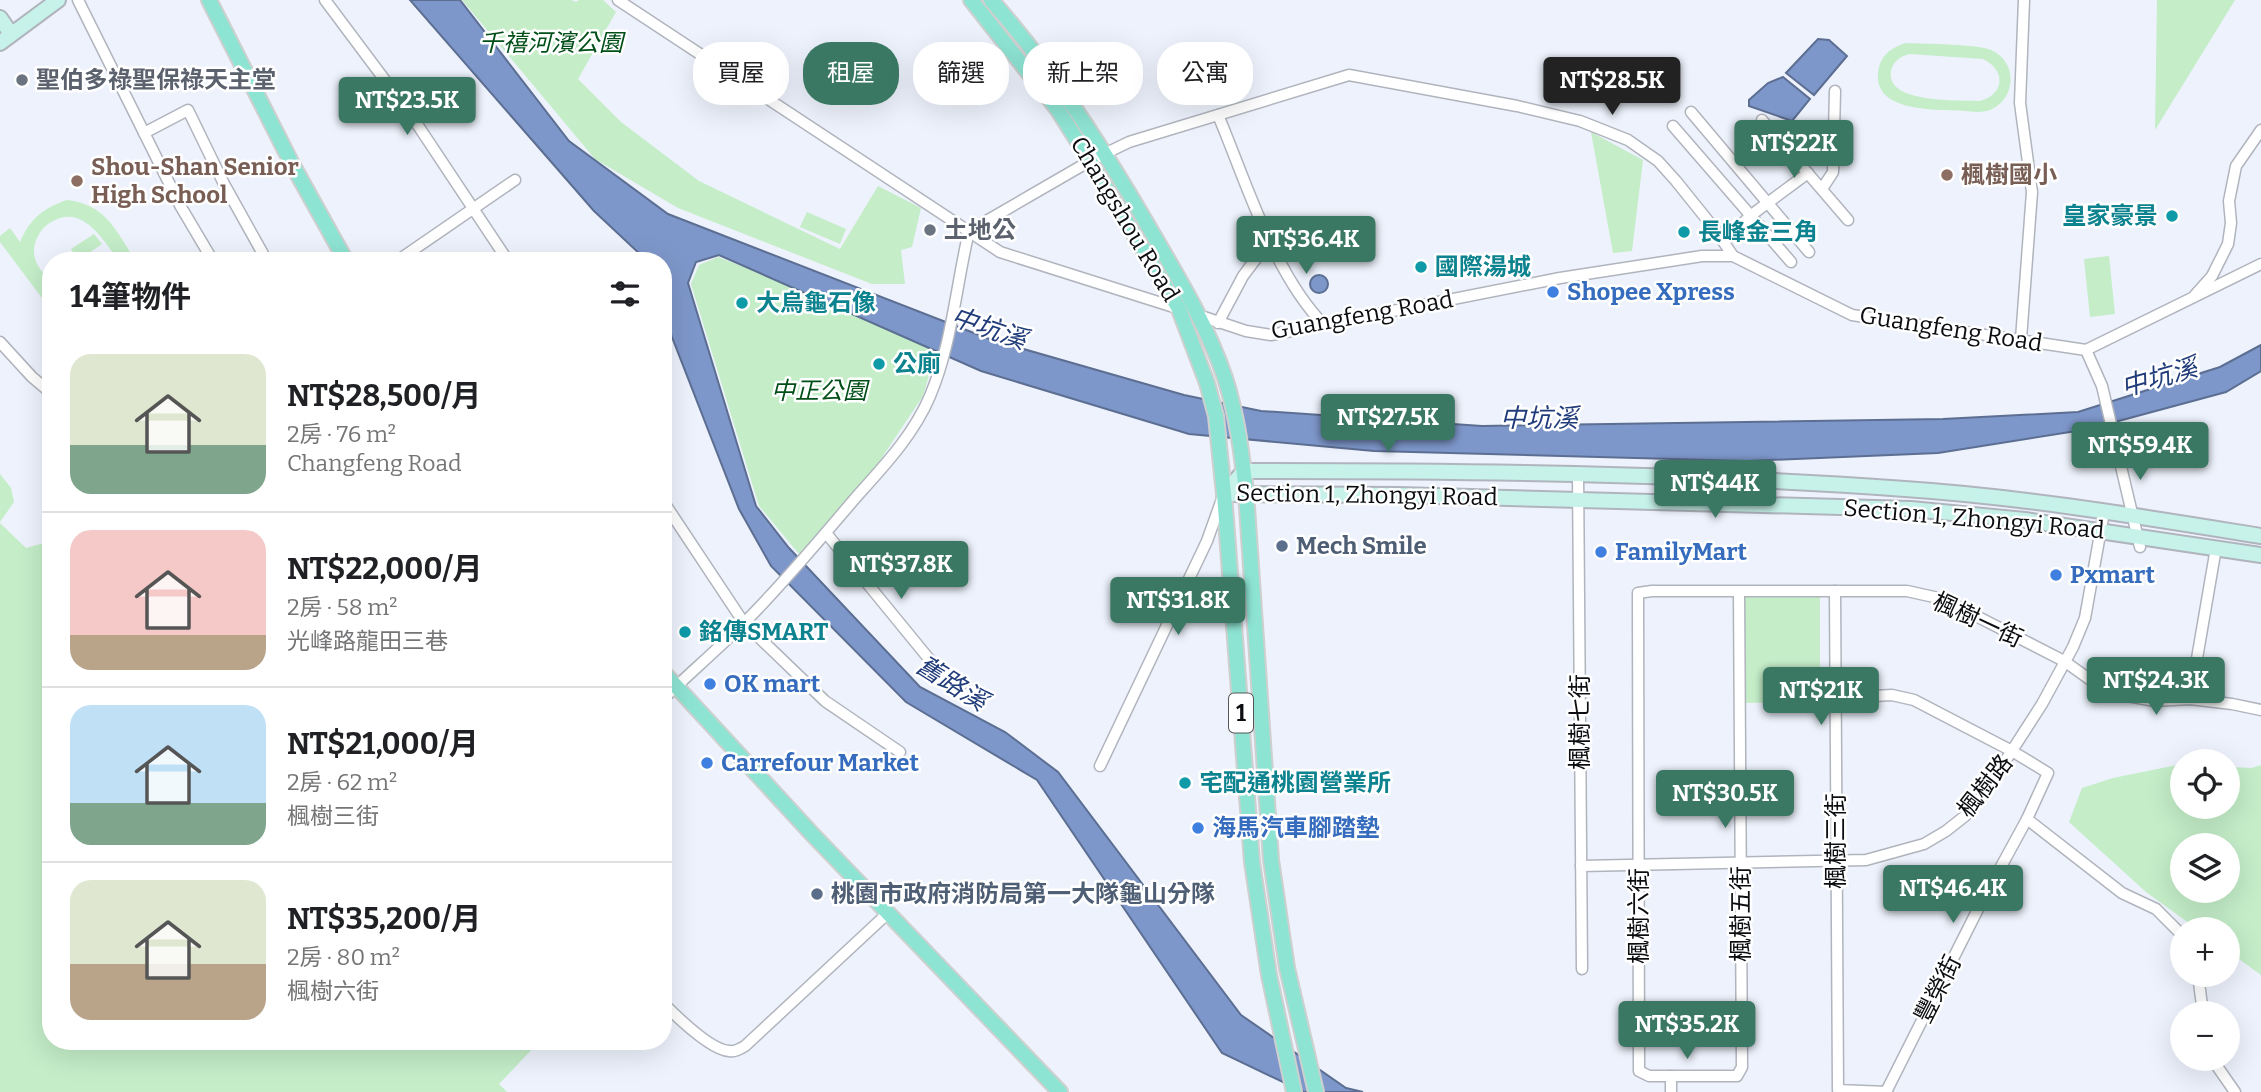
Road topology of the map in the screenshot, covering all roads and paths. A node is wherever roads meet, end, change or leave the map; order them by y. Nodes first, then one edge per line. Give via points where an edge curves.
1 (58, 0) edge
2 (78, 0) edge
3 (209, 0) edge
4 (325, 0) edge
5 (618, 0) edge
6 (971, 0) edge
7 (991, 0) edge
8 (2024, 0) edge
9 (0, 18) edge
10 (6, 38) edge
11 (1835, 92) dead end
12 (1691, 112) dead end
13 (1218, 115) junction
14 (1762, 120) dead end
15 (1673, 126) dead end
16 (2261, 130) edge
17 (144, 133) junction
18 (1105, 153) junction
19 (1090, 161) junction
20 (1808, 173) junction
21 (515, 180) dead end
22 (1822, 189) junction
23 (1768, 203) junction
24 (474, 209) junction
25 (1751, 216) junction
26 (1848, 220) dead end
27 (969, 231) junction
28 (1270, 240) junction
29 (1724, 242) junction
30 (208, 252) edge
31 (262, 252) edge
32 (341, 252) edge
33 (410, 252) edge
34 (502, 252) edge
35 (1809, 252) dead end
36 (1733, 256) junction
37 (1791, 262) dead end
38 (2261, 264) edge
39 (2190, 301) junction
40 (1180, 309) junction
41 (1200, 316) junction
42 (1218, 323) junction
43 (1324, 325) junction
44 (2021, 339) junction
45 (0, 342) edge
46 (2086, 350) junction
47 (42, 385) edge
48 (1244, 471) junction
49 (1578, 474) junction
50 (1246, 493) junction
51 (1224, 494) junction
52 (1578, 499) junction
53 (2104, 512) junction
54 (672, 515) edge
55 (2133, 516) junction
56 (2102, 531) junction
57 (826, 533) junction
58 (2261, 536) edge
59 (2139, 541) junction
60 (2216, 548) junction
61 (2261, 555) edge
62 (1739, 592) junction
63 (1835, 592) junction
64 (1638, 593) joint
65 (744, 623) junction
66 (2064, 662) junction
67 (672, 682) edge
68 (964, 684) dead end
69 (676, 686) junction
70 (672, 690) edge
71 (1836, 698) junction
72 (2189, 699) junction
73 (2261, 710) edge
74 (2012, 751) junction
75 (900, 752) dead end
76 (1100, 766) dead end
77 (2027, 819) junction
78 (1837, 862) junction
79 (1741, 864) junction
80 (1639, 865) junction
81 (1581, 866) junction
82 (888, 913) junction
83 (2170, 923) edge
84 (1582, 969) dead end
85 (672, 1010) edge
86 (2220, 1071) edge
87 (1671, 1076) junction
88 (1060, 1092) edge
89 (1294, 1092) edge
90 (1316, 1092) edge
91 (1671, 1092) edge
92 (1887, 1092) edge
93 (2235, 1092) edge

1 - 10 main road
2 - 17 street
3 - 32 main road
4 - 24 street
5 - 27 street, Guangfeng Road
6 - 19 main road, Changshou Road / 1 via 1058,110
7 - 18 main road, Changshou Road / 1
8 - 44 street via 2020,103 2032,192
9 - 10 main road
11 - 22 street via 1833,172
12 - 23 street
13 - 18 street
13 - 28 street
13 - 29 street via 1349,75 1580,121 1628,140 1658,161
14 - 20 street
15 - 25 street
16 - 39 street via 2236,166 2228,244 2212,276
17 - 30 street
17 - 31 street via 188,110
18 - 19 street
18 - 41 main road, Changshou Road / 1
19 - 27 street
19 - 40 main road, Changshou Road / 1
20 - 22 street
20 - 23 street
21 - 24 street
22 - 26 street
23 - 25 street
23 - 35 street
24 - 33 street
24 - 34 street
25 - 29 street
25 - 37 street
27 - 40 street, Guangfeng Road via 1000,252
27 - 57 street via 956,307 931,394 900,446
28 - 42 street via 1243,276
28 - 43 street via 1301,299
29 - 36 street
36 - 43 street, Guangfeng Road via 1702,256 1560,278
36 - 44 street, Guangfeng Road via 1852,315
38 - 39 street
39 - 46 street
40 - 41 street, Guangfeng Road
40 - 51 main road, Changshou Road / 1 via 1216,416
41 - 42 street, Guangfeng Road
41 - 48 main road, Changshou Road / 1 via 1232,402
42 - 43 street, Guangfeng Road via 1270,335
44 - 46 street, Guangfeng Road
45 - 47 street
46 - 55 street via 2104,393
48 - 49 main road, Section 1, Zhongyi Road
48 - 50 main road, 1
48 - 51 main road, Section 1, Zhongyi Road
49 - 52 street, 楓樹七街
49 - 53 main road, Section 1, Zhongyi Road via 1905,489
50 - 51 main road, Section 1, Zhongyi Road
50 - 52 main road, Section 1, Zhongyi Road
50 - 90 main road, 1 via 1270,860 1287,968
51 - 76 street via 1207,541
51 - 89 main road, 1 via 1252,862 1269,975
52 - 56 main road, Section 1, Zhongyi Road via 1911,509
52 - 81 street, 楓樹七街
53 - 55 main road, Section 1, Zhongyi Road
53 - 56 street, 楓樹路
54 - 65 street
55 - 58 main road, Section 1, Zhongyi Road
55 - 59 street
56 - 59 main road, Section 1, Zhongyi Road
56 - 66 street, 楓樹路 via 2085,618
57 - 65 street
57 - 68 street via 934,665
59 - 60 main road, Section 1, Zhongyi Road
60 - 61 main road, Section 1, Zhongyi Road
60 - 72 street
62 - 63 street, 楓樹一街
62 - 64 street, 楓樹一街
62 - 79 street, 楓樹五街
63 - 66 street, 楓樹一街 via 1907,591 1943,598
63 - 71 street, 楓樹三街
64 - 80 street, 楓樹六街
65 - 69 street
65 - 75 street via 825,701
66 - 72 street, 楓樹一街 via 2122,695 2155,701
66 - 74 street, 楓樹路
67 - 69 main road
69 - 70 street
69 - 82 main road
71 - 74 street via 1892,695 1914,700
71 - 78 street, 楓樹三街
72 - 73 street, 楓樹一街
74 - 77 street, 豐榮街 via 2048,773
74 - 78 street, 楓樹路 via 1984,794 1946,831 1889,855
77 - 83 street via 2122,893 2156,909
77 - 92 street, 豐榮街
78 - 79 street, 楓樹路
78 - 92 street, 楓樹三街 via 1838,1090
79 - 80 street, 楓樹路
79 - 87 street, 楓樹五街 via 1742,1067 1737,1076
80 - 81 street, 楓樹路
80 - 87 street, 楓樹六街 via 1639,1071
81 - 84 street, 楓樹七街
82 - 85 street via 736,1051 726,1052 710,1042
82 - 88 main road
86 - 93 street
87 - 91 street

